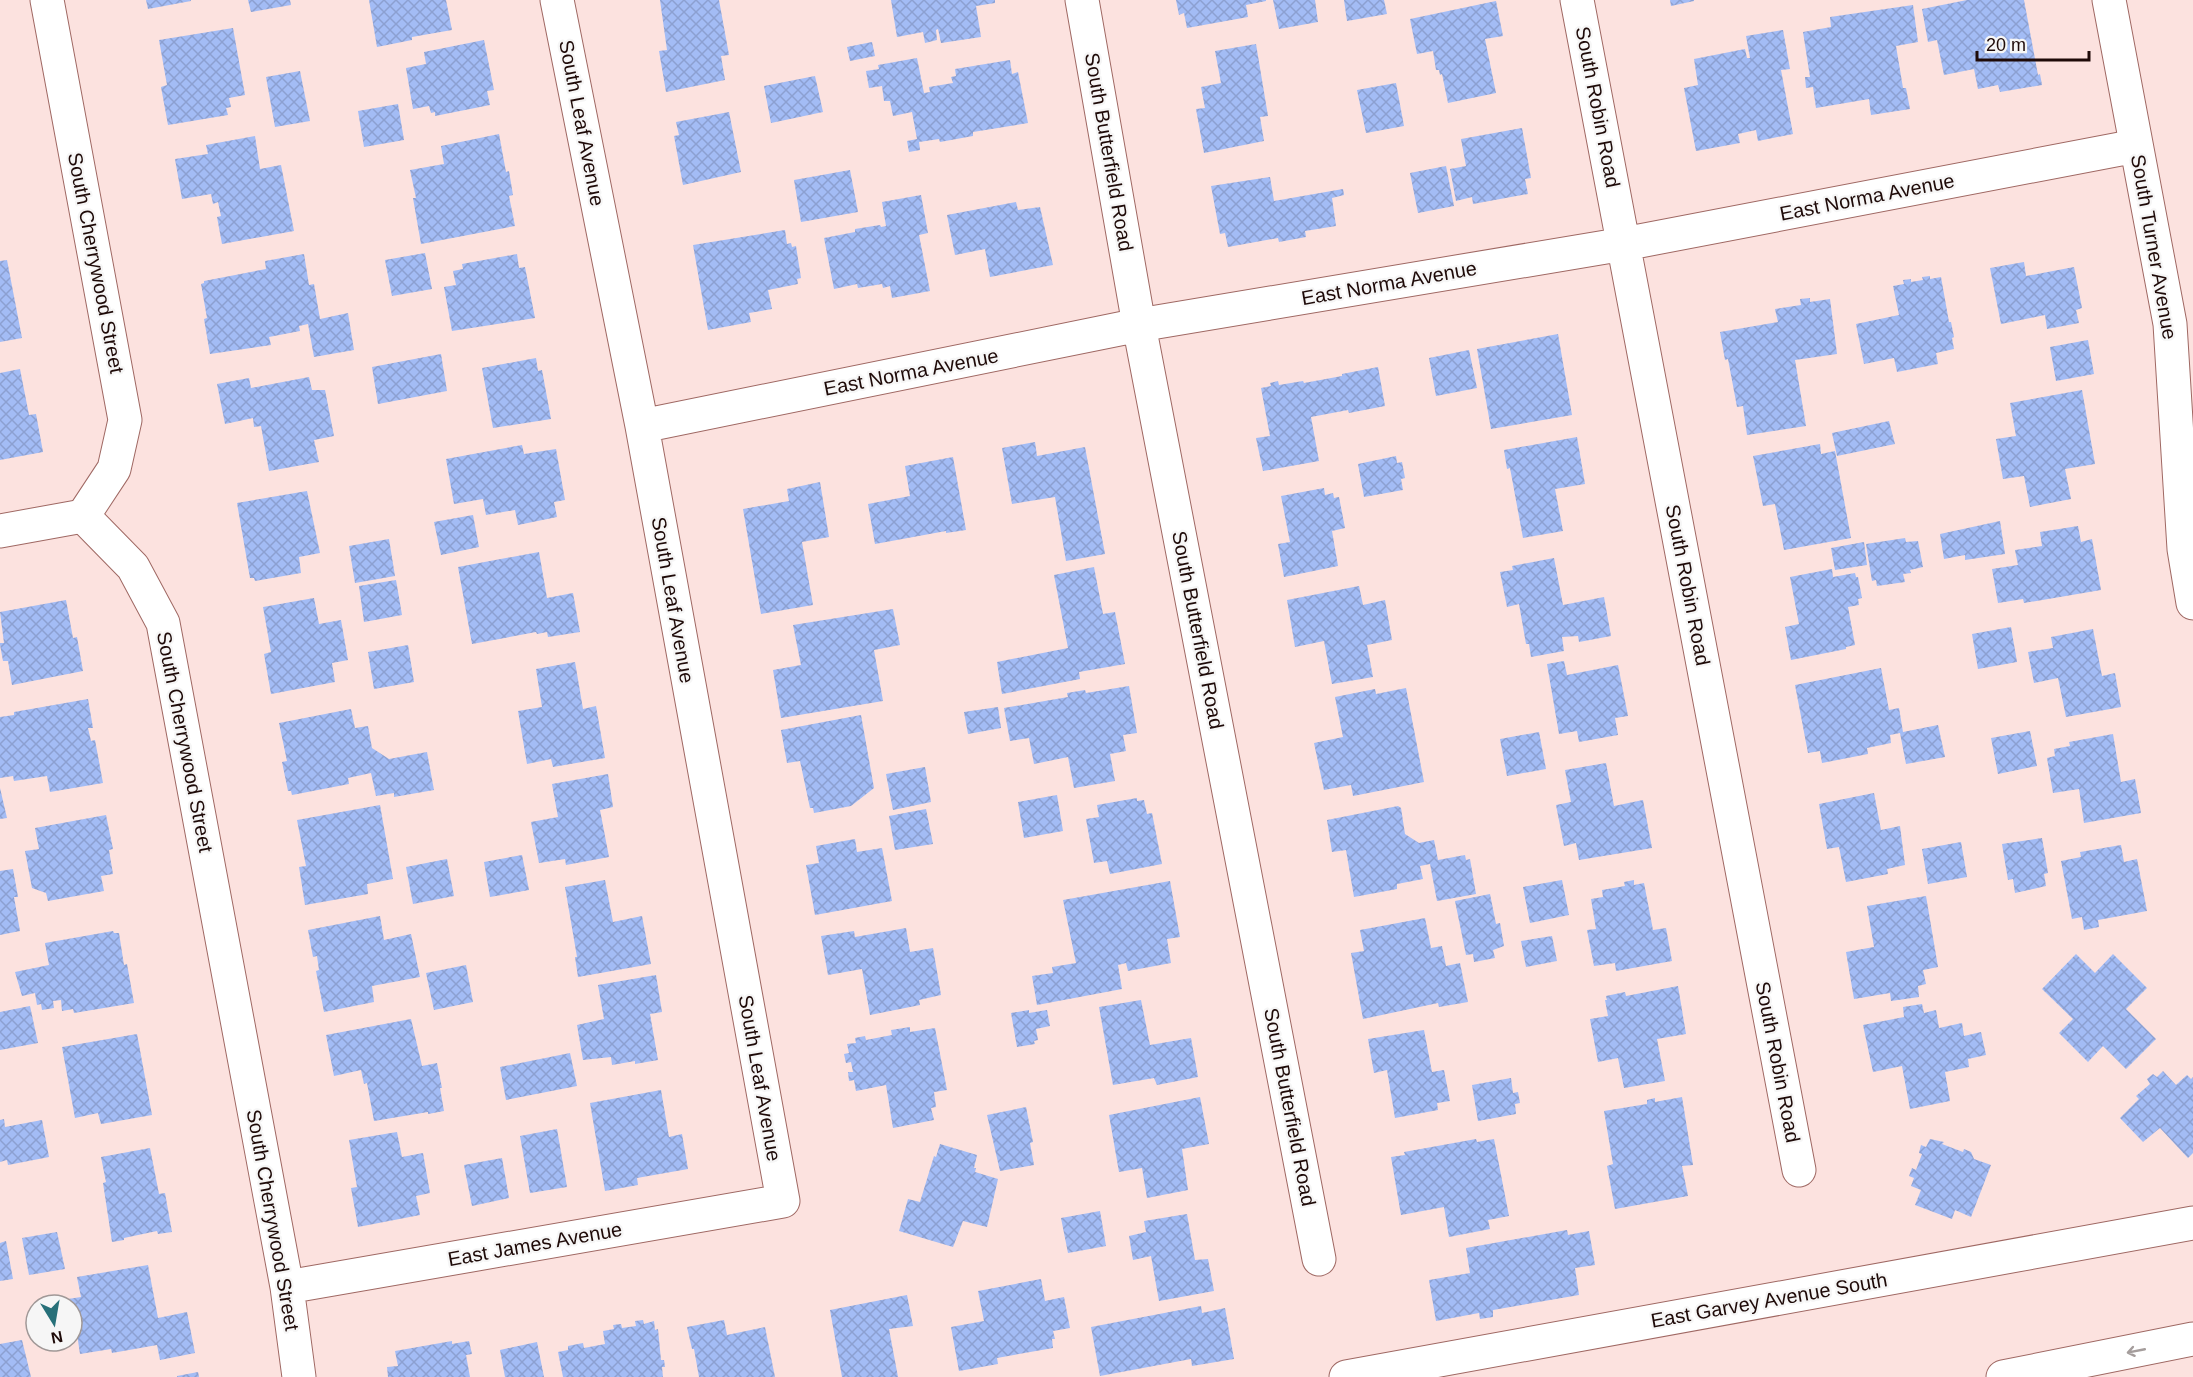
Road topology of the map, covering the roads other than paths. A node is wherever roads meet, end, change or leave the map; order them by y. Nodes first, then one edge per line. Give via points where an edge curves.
1 (47, 0) edge
2 (557, 0) edge
3 (1082, 0) edge
4 (1577, 0) edge
5 (2109, 0) edge
6 (2136, 146) junction
7 (1623, 244) junction
8 (1139, 325) junction
9 (642, 426) junction
10 (83, 516) junction
11 (0, 531) edge
12 (2193, 603) edge
13 (1799, 1170) dead end
14 (783, 1201) joint
15 (2193, 1223) edge
16 (1319, 1259) dead end
17 (287, 1287) junction
18 (2193, 1340) edge
19 (299, 1377) edge
20 (1346, 1377) edge
21 (2004, 1377) edge

1 - 10 main road, South Cherrywood Street via 125,420 114,469
2 - 9 main road, South Leaf Avenue
3 - 8 main road, South Butterfield Road
4 - 7 main road, South Robin Road
5 - 6 main road, South Turner Avenue
6 - 7 main road, East Norma Avenue
6 - 12 main road, South Turner Avenue via 2170,324 2184,549
7 - 8 main road, East Norma Avenue
7 - 13 main road, South Robin Road
8 - 9 main road, East Norma Avenue
8 - 16 main road, South Butterfield Road
9 - 14 main road, South Leaf Avenue
10 - 11 main road
10 - 17 main road, South Cherrywood Street via 133,567 163,623
14 - 17 main road, East James Avenue
15 - 20 main road, East Garvey Avenue South
17 - 19 main road, South Cherrywood Street
18 -> 21 main road

